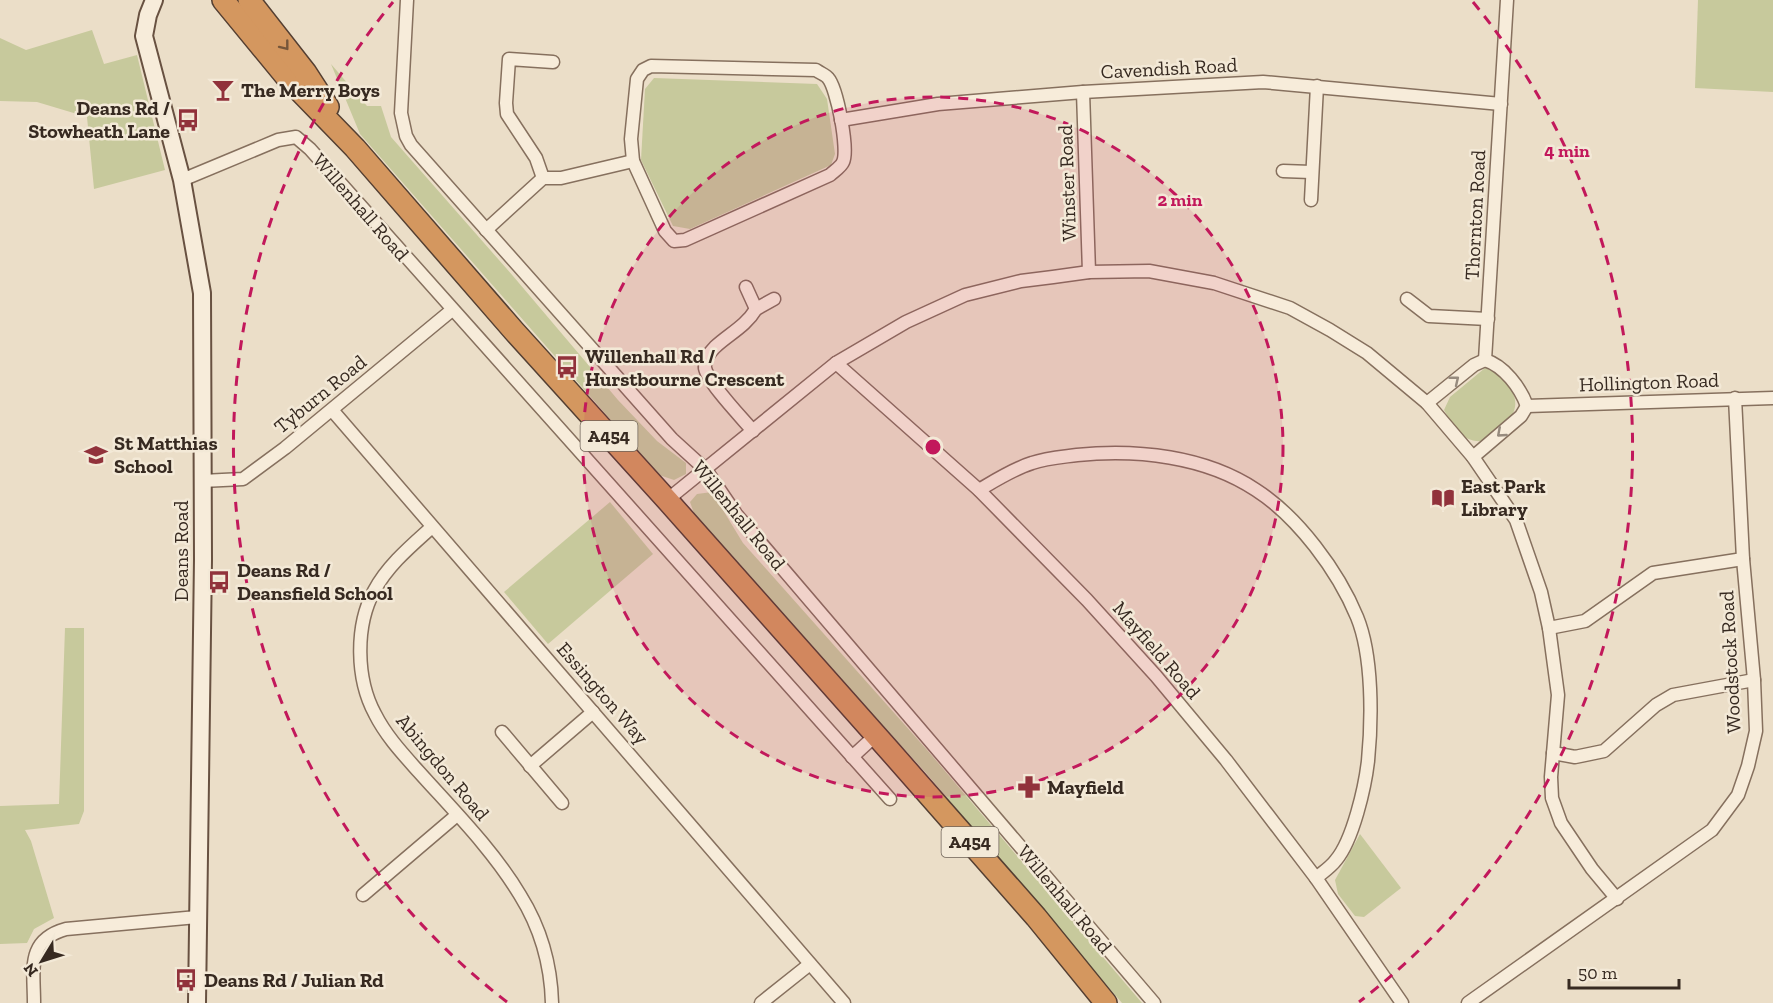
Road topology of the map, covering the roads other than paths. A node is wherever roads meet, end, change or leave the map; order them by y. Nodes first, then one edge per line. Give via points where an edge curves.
1 (166, 0) edge
2 (249, 0) edge
3 (407, 0) edge
4 (1508, 0) edge
5 (222, 1) edge
6 (150, 5) edge
7 (553, 62) dead end
8 (1317, 86) junction
9 (1083, 92) junction
10 (1501, 104) junction
11 (841, 120) junction
12 (355, 148) junction
13 (633, 161) junction
14 (1282, 171) dead end
15 (1311, 172) junction
16 (543, 178) junction
17 (182, 180) junction
18 (1311, 200) dead end
19 (486, 230) junction
20 (1089, 272) junction
21 (746, 287) dead end
22 (1407, 299) dead end
23 (774, 300) dead end
24 (756, 309) junction
25 (452, 310) junction
26 (1488, 319) junction
27 (1485, 360) junction
28 (836, 363) junction
29 (1735, 398) junction
30 (1773, 398) edge
31 (1427, 403) junction
32 (1527, 405) junction
33 (332, 410) junction
34 (753, 431) junction
35 (1473, 457) junction
36 (706, 470) junction
37 (202, 481) junction
38 (979, 490) junction
39 (667, 500) junction
40 (432, 527) junction
41 (1743, 559) junction
42 (1549, 628) junction
43 (1754, 680) junction
44 (594, 712) junction
45 (502, 732) dead end
46 (876, 735) junction
47 (1553, 753) junction
48 (852, 757) junction
49 (530, 766) junction
50 (890, 799) dead end
51 (562, 803) dead end
52 (457, 815) junction
53 (1316, 878) junction
54 (363, 895) dead end
55 (1617, 899) junction
56 (197, 917) junction
57 (810, 964) junction
58 (34, 1003) edge
59 (197, 1003) edge
60 (552, 1003) edge
61 (762, 1003) edge
62 (844, 1003) edge
63 (1106, 1003) edge
64 (1154, 1003) edge
65 (1402, 1003) edge
66 (1468, 1003) edge

1 - 6 street
2 -> 12 highway, Willenhall Road / A454 via 306,73
3 - 19 street, Willenhall Road via 401,113 406,136
4 - 10 street, Thornton Road
5 - 12 highway, Willenhall Road / A454 via 288,79
6 - 17 street, Deans Road via 144,36
7 - 16 street via 509,59 507,114 536,158
8 - 9 street, Cavendish Road via 1263,82
8 - 10 street, Cavendish Road
8 - 15 street
9 - 11 street, Cavendish Road via 938,104
9 - 20 street, Winster Road
10 - 26 street, Thornton Road
11 - 13 street via 846,152 843,164 830,175 685,240 674,241 665,231
11 - 13 street via 829,79 816,70 651,66 637,79 631,139
12 - 39 highway, Willenhall Road / A454
13 - 16 street via 561,178
14 - 15 street
15 - 18 street
16 - 19 street
17 - 25 street, Willenhall Road via 278,140 296,137
17 - 37 street, Deans Road via 202,292
19 - 36 street, Willenhall Road via 672,440
20 - 28 street via 1021,281 965,295 906,322
20 - 31 street via 1149,271 1214,284 1290,308 1367,353
21 - 24 street
22 - 26 street via 1429,316
23 - 24 street
24 - 34 street via 715,347 705,366 710,378
25 - 33 street, Tyburn Road
25 - 48 street, Willenhall Road
26 - 27 street, Thornton Road
31 -> 27 street
27 - 32 street via 1496,363 1522,393
28 - 34 street
28 - 38 street, Mayfield Road
29 - 30 street, Hollington Road
29 - 32 street, Hollington Road
29 - 41 street, Woodstock Road
31 - 35 street
32 -> 35 street via 1521,416
33 - 37 street, Tyburn Road via 243,479
33 - 40 street, Essington Way
34 - 36 street
35 - 42 street via 1516,520
36 - 39 street
36 - 64 street, Willenhall Road via 736,514
37 - 56 street, Deans Road
38 - 53 street, Mayfield Road via 1156,676
38 - 53 street via 1033,462 1127,453 1158,456 1231,476 1284,512 1308,539 1357,617 1369,669 1365,786 1338,858
39 - 46 highway, Willenhall Road / A454
40 - 44 street, Essington Way
40 - 52 street, Abingdon Road via 394,563 374,590 364,621 361,661 367,696 379,721 394,744
41 - 42 street via 1653,573 1585,621
41 - 43 street, Woodstock Road
42 - 47 street via 1558,695
43 - 47 street via 1672,696 1656,705 1604,751 1575,757
43 - 55 street, Woodstock Road via 1756,731 1738,795 1712,830
44 - 49 street
44 - 57 street, Essington Way
45 - 49 street
46 - 48 street
46 - 63 highway, Willenhall Road / A454
47 - 55 street via 1552,798 1561,823
48 - 50 street, Willenhall Road
49 - 51 street
52 - 54 street
52 - 60 street, Abingdon Road via 508,876 530,912 547,962
53 - 65 street, Mayfield Road
55 - 66 street, Woodstock Road
56 - 58 street via 55,932 38,947 34,957
56 - 59 street, Deans Road
57 - 61 street
57 - 62 street, Essington Way

